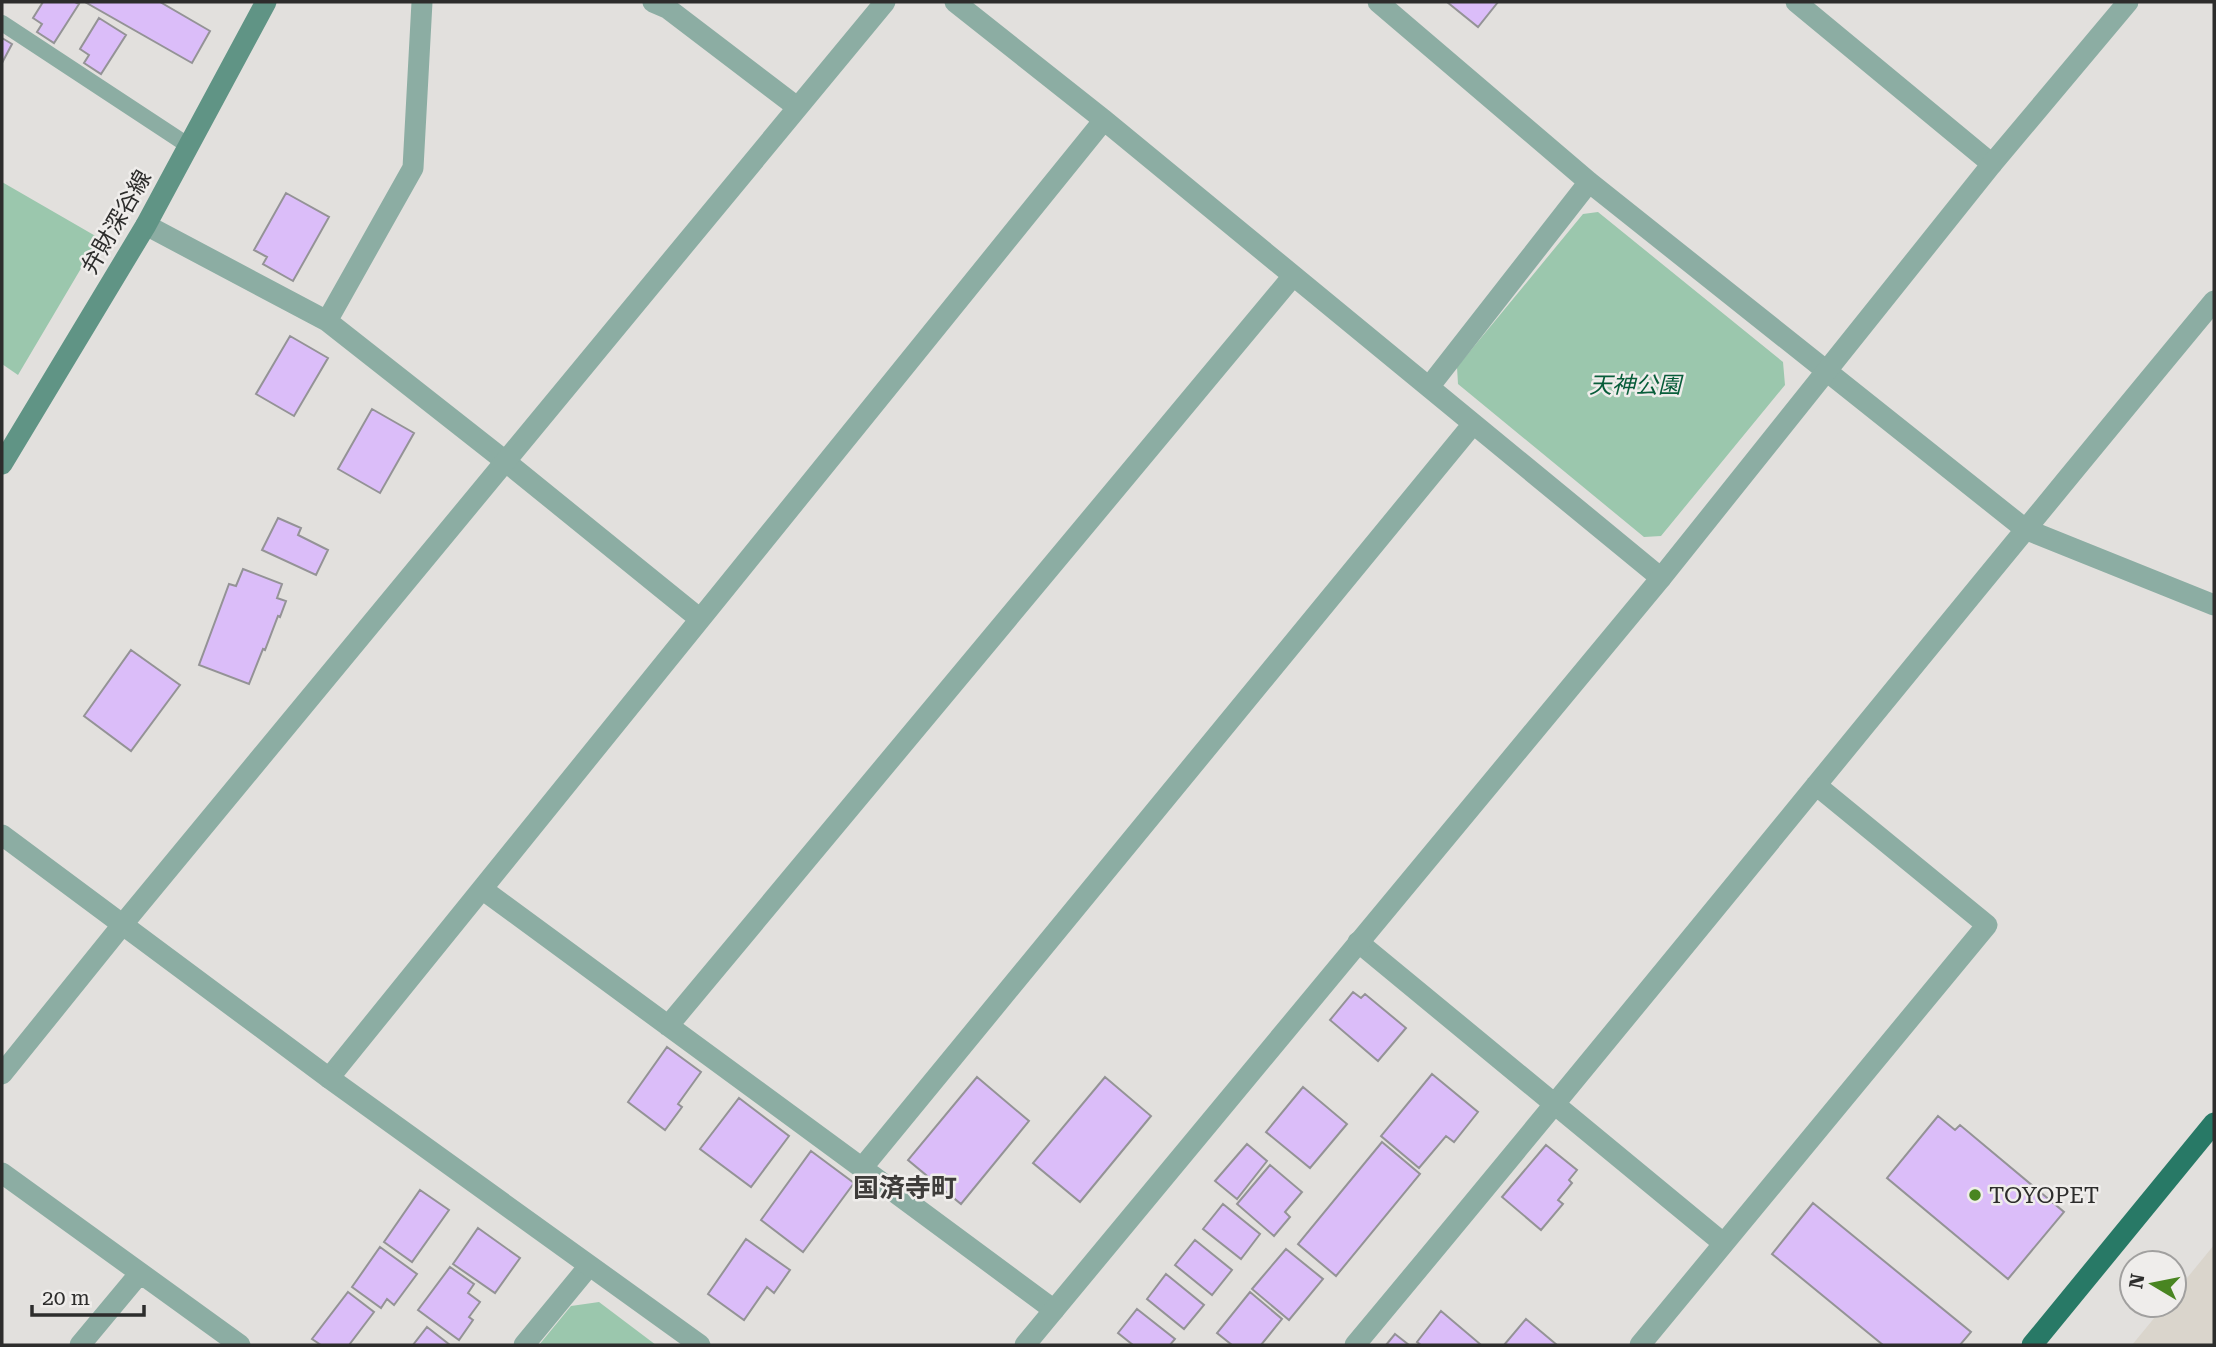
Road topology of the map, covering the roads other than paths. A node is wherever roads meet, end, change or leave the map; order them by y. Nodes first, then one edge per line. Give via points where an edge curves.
1 (266, 2) edge
2 (422, 2) edge
3 (653, 2) edge
4 (885, 2) edge
5 (955, 2) edge
6 (1378, 2) edge
7 (2128, 2) edge
8 (1803, 4) edge
9 (2, 23) edge
10 (797, 107) junction
11 (1104, 120) junction
12 (189, 146) junction
13 (1992, 164) junction
14 (1589, 182) junction
15 (146, 225) junction
16 (1293, 276) junction
17 (2214, 301) edge
18 (327, 321) junction
19 (1828, 371) junction
20 (1429, 387) junction
21 (1473, 424) junction
22 (505, 461) junction
23 (2, 464) edge
24 (2025, 529) junction
25 (1661, 578) junction
26 (2214, 605) edge
27 (700, 619) junction
28 (1816, 785) junction
29 (2, 835) edge
30 (482, 889) junction
31 (123, 924) junction
32 (1358, 942) junction
33 (668, 1026) junction
34 (2, 1074) edge
35 (329, 1078) junction
36 (1556, 1104) junction
37 (2214, 1124) edge
38 (862, 1168) junction
39 (2, 1173) edge
40 (1723, 1243) junction
41 (589, 1266) junction
42 (140, 1273) junction
43 (1054, 1310) junction
44 (80, 1345) edge
45 (240, 1345) edge
46 (524, 1345) edge
47 (700, 1345) edge
48 (1026, 1345) edge
49 (1355, 1345) edge
50 (1640, 1345) edge
51 (2032, 1345) edge

1 - 12 main road, 弁財深谷線
2 - 18 street via 414,168
3 - 10 street
4 - 10 street
5 - 11 street
6 - 14 street
7 - 13 street
8 - 13 street
9 - 12 lane
10 - 22 street
11 - 16 street
11 - 27 street
12 - 15 main road, 弁財深谷線
13 - 19 street
14 - 19 street
14 - 20 street
15 - 18 street
15 - 23 main road, 弁財深谷線
16 - 20 street
16 - 33 street
17 - 24 street
18 - 22 street
19 - 24 street
19 - 25 street
20 - 21 street
21 - 25 street
21 - 38 street
22 - 27 street
22 - 31 street
24 - 26 street
24 - 28 street
25 - 32 street
27 - 30 street
28 - 36 street
28 - 40 street via 1987,925
29 - 31 street
30 - 33 street
30 - 35 street
31 - 34 street
31 - 35 street
32 - 36 street
32 - 43 street
33 - 38 street
35 - 41 street
36 - 40 street
36 - 49 street
37 - 51 highway
38 - 43 street
39 - 42 street
40 - 50 street
41 - 46 street
41 - 47 street
42 - 44 street
42 - 45 street
43 - 48 street

